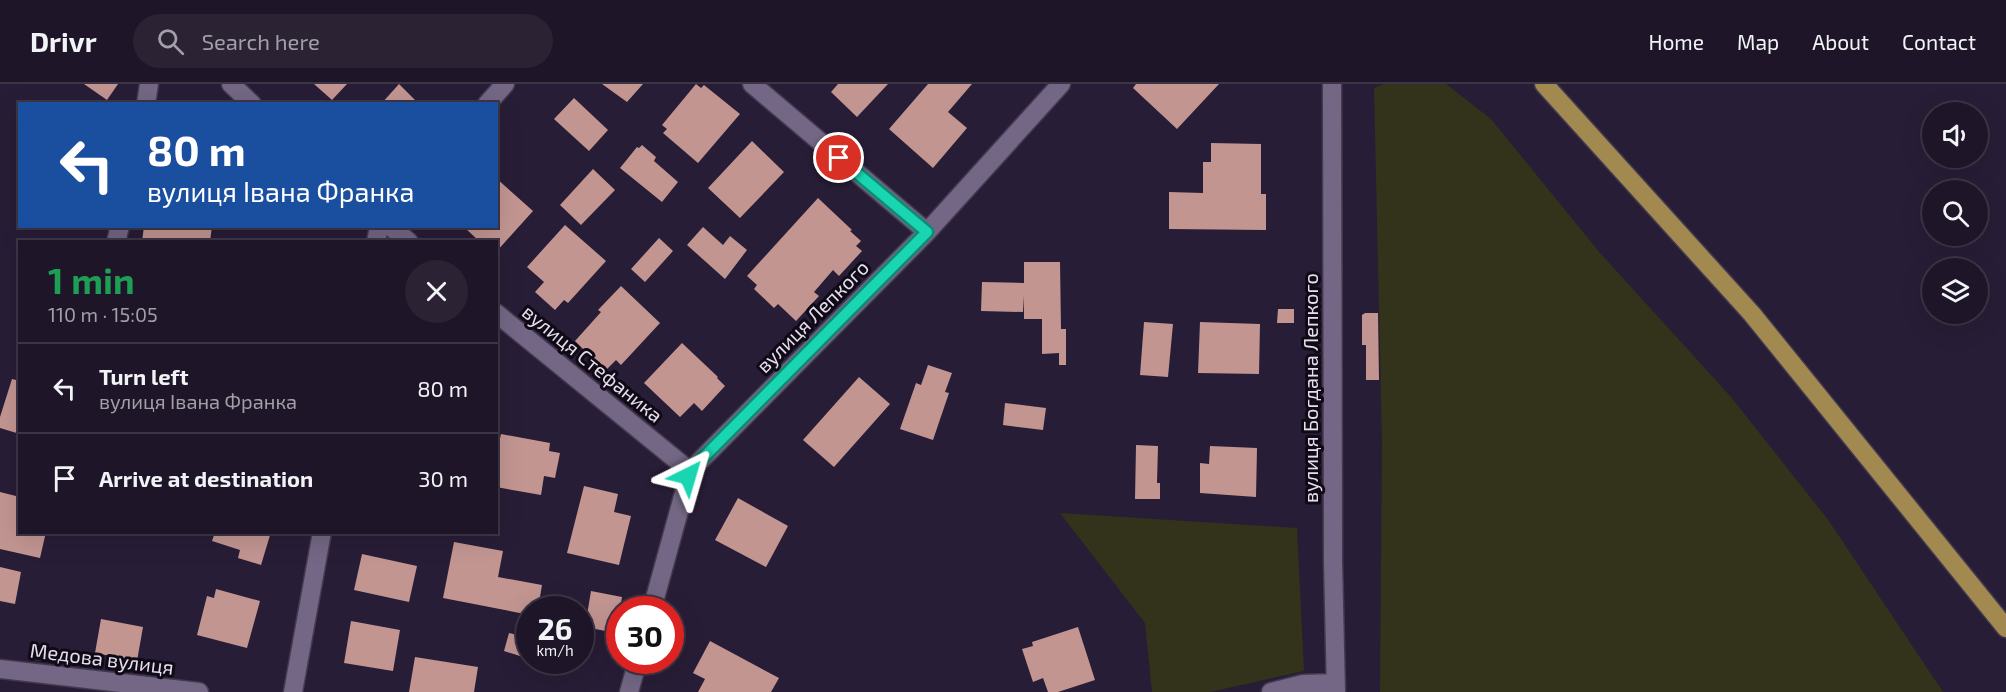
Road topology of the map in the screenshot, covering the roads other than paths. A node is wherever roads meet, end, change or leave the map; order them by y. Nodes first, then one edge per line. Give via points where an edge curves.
1 (149, 84) edge
2 (231, 84) edge
3 (505, 84) edge
4 (752, 84) edge
5 (1061, 84) edge
6 (1544, 84) edge
7 (1328, 85) edge
8 (146, 102) edge
9 (250, 102) edge
10 (489, 102) edge
11 (392, 228) edge
12 (927, 232) junction
13 (407, 240) edge
14 (498, 315) edge
15 (690, 471) junction
16 (322, 534) edge
17 (656, 596) edge
18 (2006, 628) edge
19 (0, 669) edge
20 (634, 674) edge
21 (1336, 688) edge
22 (199, 692) edge
23 (292, 692) edge
24 (629, 692) edge
25 (1271, 692) edge

1 - 8 street
2 - 9 street
3 - 10 street
4 - 12 street
5 - 12 street, вулиця Лепкого
6 - 18 main road via 1752,314
7 - 21 street, вулиця Богдана Лепкого
11 - 13 street
12 - 15 street, вулиця Лепкого
14 - 15 street, вулиця Стефаника
15 - 17 street, вулиця Лепкого
16 - 23 street
19 - 22 street, Медова вулиця
20 - 24 street
21 - 25 street via 1303,684

